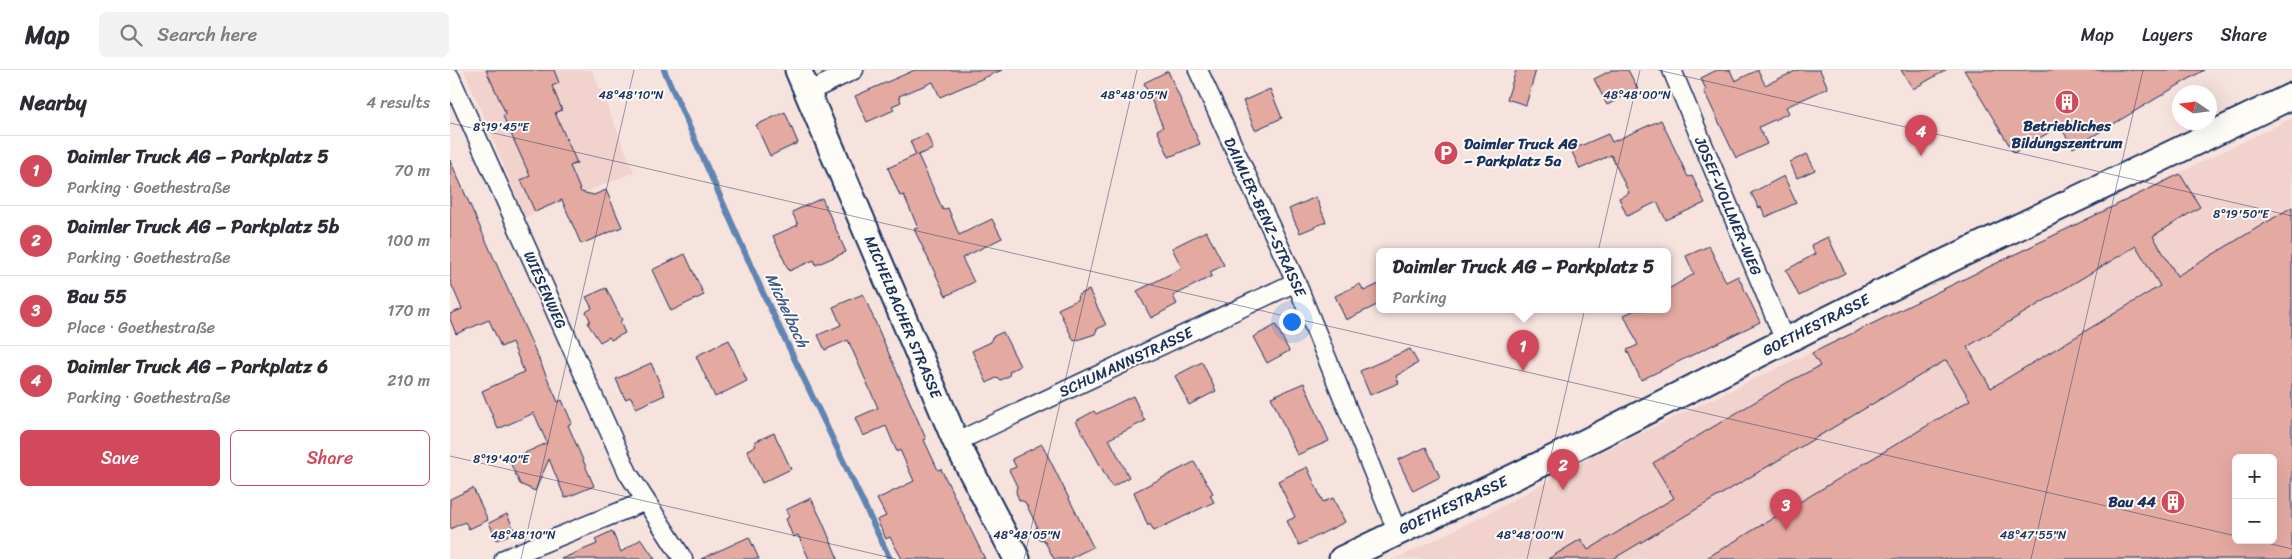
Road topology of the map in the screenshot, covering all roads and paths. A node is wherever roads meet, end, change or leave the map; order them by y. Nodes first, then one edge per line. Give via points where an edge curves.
1 (854, 70) edge
2 (1198, 70) edge
3 (1672, 70) edge
4 (450, 77) edge
5 (803, 81) edge
6 (2292, 96) edge
7 (1296, 282) junction
8 (1785, 341) junction
9 (956, 442) junction
10 (646, 501) junction
11 (1397, 531) junction
12 (504, 559) edge
13 (683, 559) edge
14 (1017, 559) edge
15 (1342, 559) edge

1 - 5 street
2 - 7 street, DAIMLER-BENZ-STRASSE
3 - 8 street, JOSEF-VOLLMER-WEG
4 - 10 street, WIESENWEG via 628,473
5 - 9 street, MICHELBACHER STRASSE
6 - 8 street, GOETHESTRASSE
7 - 9 street, SCHUMANNSTRASSE
7 - 11 street, DAIMLER-BENZ-STRASSE
8 - 11 street, GOETHESTRASSE via 1562,454
9 - 14 street, MICHELBACHER STRASSE
10 - 12 street
10 - 13 street, WIESENWEG
11 - 15 street, GOETHESTRASSE

